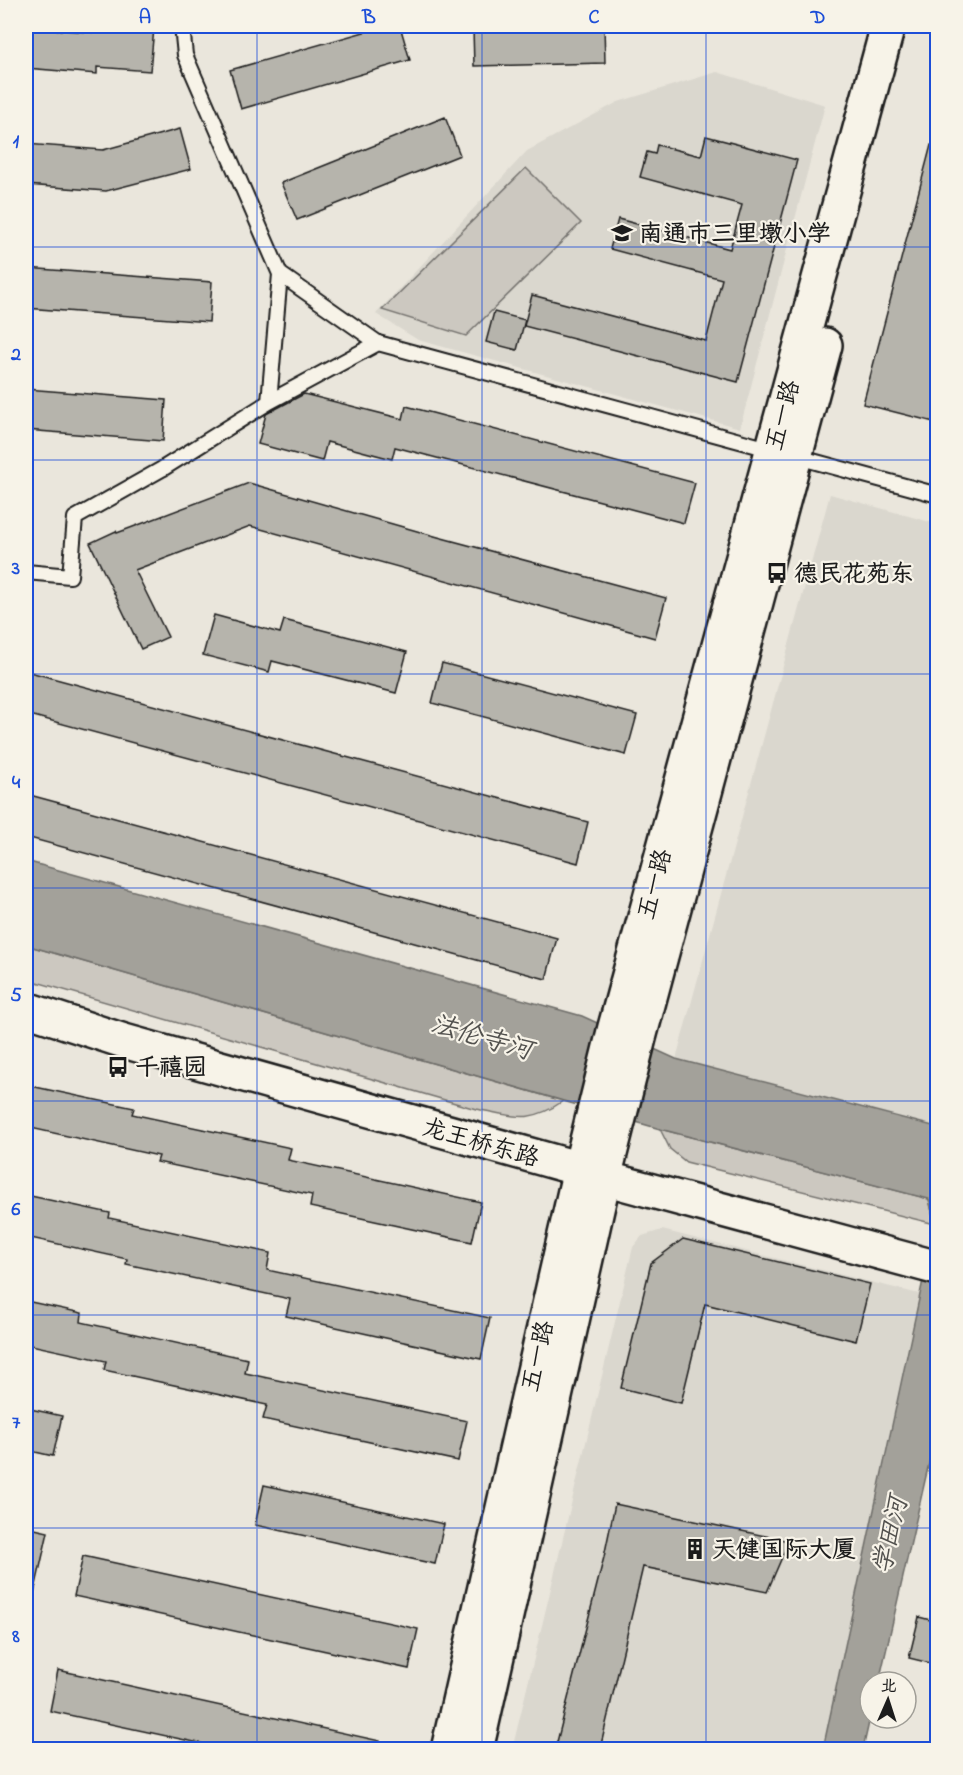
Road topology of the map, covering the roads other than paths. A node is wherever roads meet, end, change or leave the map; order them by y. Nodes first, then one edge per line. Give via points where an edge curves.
1 (182, 26) edge
2 (888, 26) edge
3 (910, 26) edge
4 (280, 274) junction
5 (378, 343) junction
6 (269, 402) junction
7 (784, 453) junction
8 (938, 495) edge
9 (26, 572) edge
10 (26, 1009) edge
11 (592, 1174) junction
12 (924, 1265) edge
13 (448, 1749) edge
14 (476, 1749) edge

1 - 4 lane via 185,55
2 - 7 main road, 五一路
3 - 7 main road, 五一路
4 - 5 lane
4 - 6 lane
5 - 6 lane
5 - 7 lane
6 - 9 lane via 75,518 70,576
7 - 8 lane
7 - 11 main road, 五一路
10 - 11 main road, 龙王桥东路 via 124,1041
11 - 12 main road, 龙王桥东路
11 - 13 main road, 五一路
11 - 14 main road, 五一路

